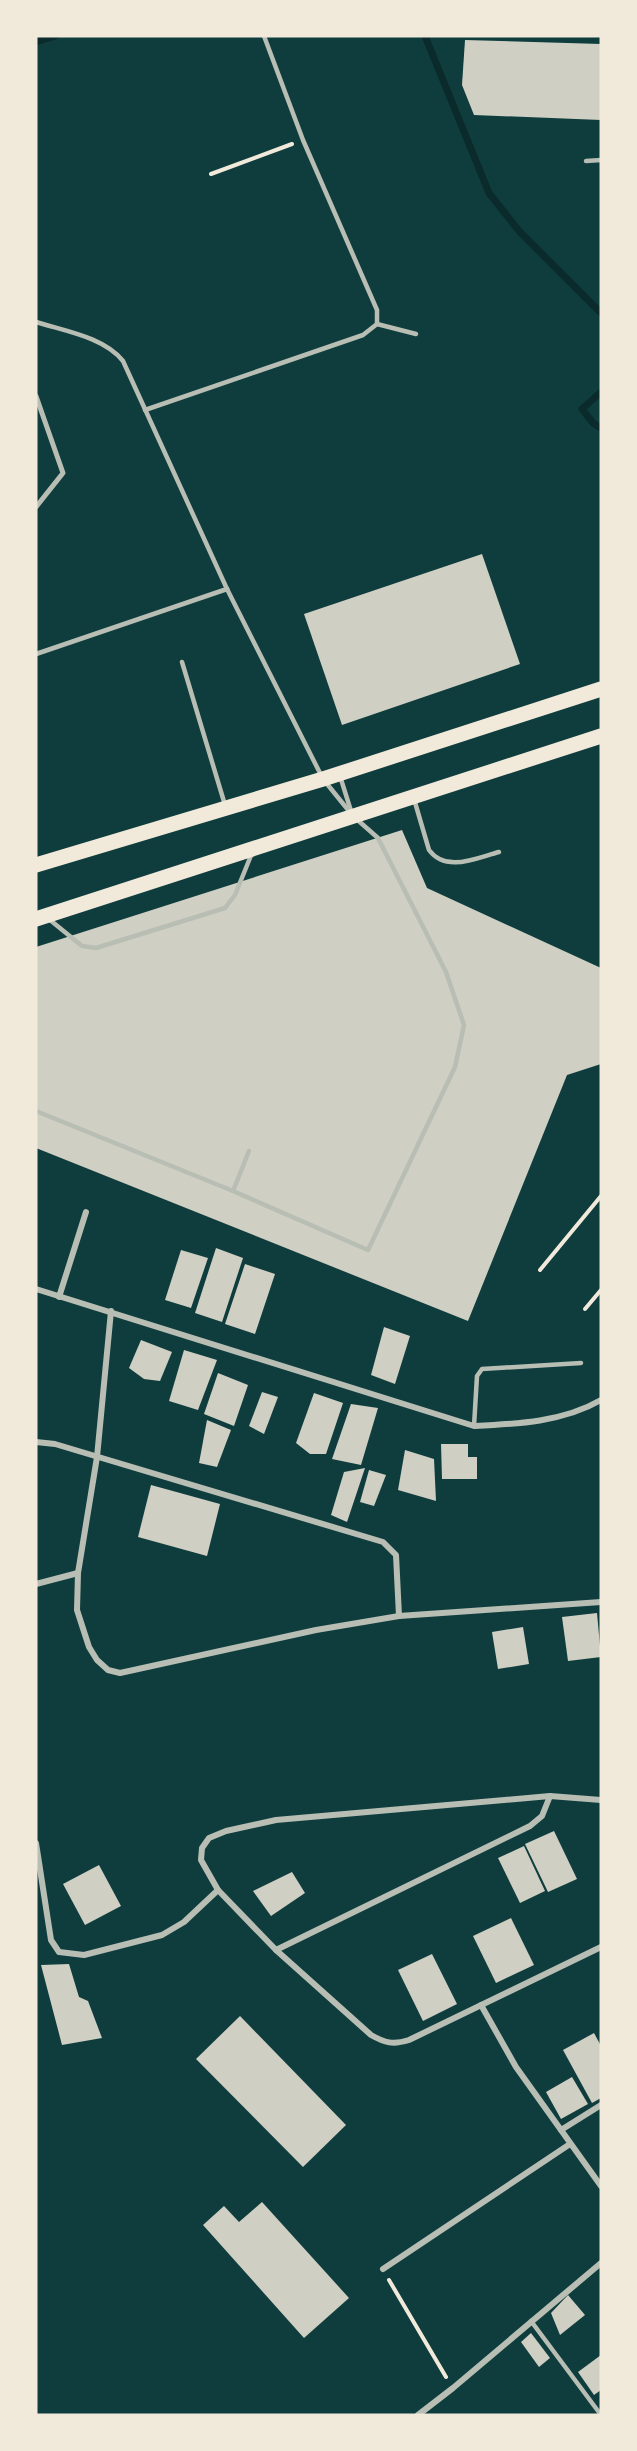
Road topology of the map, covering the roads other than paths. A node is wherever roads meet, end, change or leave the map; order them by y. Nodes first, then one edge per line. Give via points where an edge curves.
1 (264, 36) edge
2 (601, 160) edge
3 (586, 161) dead end
4 (36, 322) edge
5 (377, 324) junction
6 (416, 334) dead end
7 (36, 396) edge
8 (145, 410) junction
9 (36, 507) edge
10 (227, 589) junction
11 (36, 654) edge
12 (182, 662) dead end
13 (600, 693) edge
14 (601, 736) edge
15 (339, 773) junction
16 (323, 778) junction
17 (413, 797) junction
18 (226, 808) junction
19 (353, 816) junction
20 (254, 847) junction
21 (499, 852) dead end
22 (36, 865) edge
23 (41, 917) edge
24 (36, 1111) edge
25 (249, 1151) dead end
26 (233, 1191) junction
27 (86, 1212) dead end
28 (36, 1289) edge
29 (59, 1297) junction
30 (111, 1311) junction
31 (581, 1363) dead end
32 (601, 1400) edge
33 (474, 1426) junction
34 (36, 1442) edge
35 (97, 1457) junction
36 (78, 1573) junction
37 (36, 1584) edge
38 (601, 1602) edge
39 (399, 1616) junction
40 (550, 1796) junction
41 (601, 1800) edge
42 (36, 1843) edge
43 (218, 1890) junction
44 (601, 1947) edge
45 (276, 1950) junction
46 (481, 2006) junction
47 (601, 2105) edge
48 (561, 2130) junction
49 (570, 2144) junction
50 (601, 2186) edge
51 (601, 2263) edge
52 (383, 2269) road end
53 (531, 2321) junction
54 (418, 2415) edge
55 (601, 2415) edge

1 - 5 lane via 303,140 377,310
2 - 3 lane
4 - 8 lane via 115,351
5 - 6 lane
5 - 8 lane via 363,335
7 - 9 street via 63,473
8 - 10 lane
10 - 11 street
10 - 16 lane
12 - 18 lane
13 - 15 main road
14 - 17 main road
15 - 16 main road
15 - 19 lane
16 - 18 main road
16 - 19 lane
17 - 19 main road
17 - 21 lane via 434,857 454,864
18 - 22 main road
19 - 20 main road
19 - 26 lane via 378,838 446,972 464,1025 455,1066 368,1251
20 - 23 main road
20 - 23 lane via 235,896 225,908 96,948 82,946
24 - 26 lane
25 - 26 lane
27 - 29 street
28 - 29 street
29 - 30 street
30 - 33 street
30 - 35 street
31 - 33 lane via 482,1369 477,1376
32 - 33 street via 582,1411 519,1424
34 - 35 street
35 - 36 street
35 - 39 street via 383,1542 396,1555
36 - 37 street
36 - 39 street via 77,1610 88,1647 108,1670 120,1673
38 - 39 street
40 - 41 street
40 - 43 street via 276,1820 226,1831 209,1838 201,1854
40 - 45 street via 542,1816 530,1826
42 - 43 street via 51,1940 59,1952 84,1955 162,1935 184,1922
43 - 45 street
44 - 46 street
45 - 46 street via 384,2043 409,2040
46 - 48 street via 516,2067
47 - 48 street
48 - 49 street
49 - 50 street
49 - 52 street
51 - 53 street
53 - 54 street
53 - 55 lane

